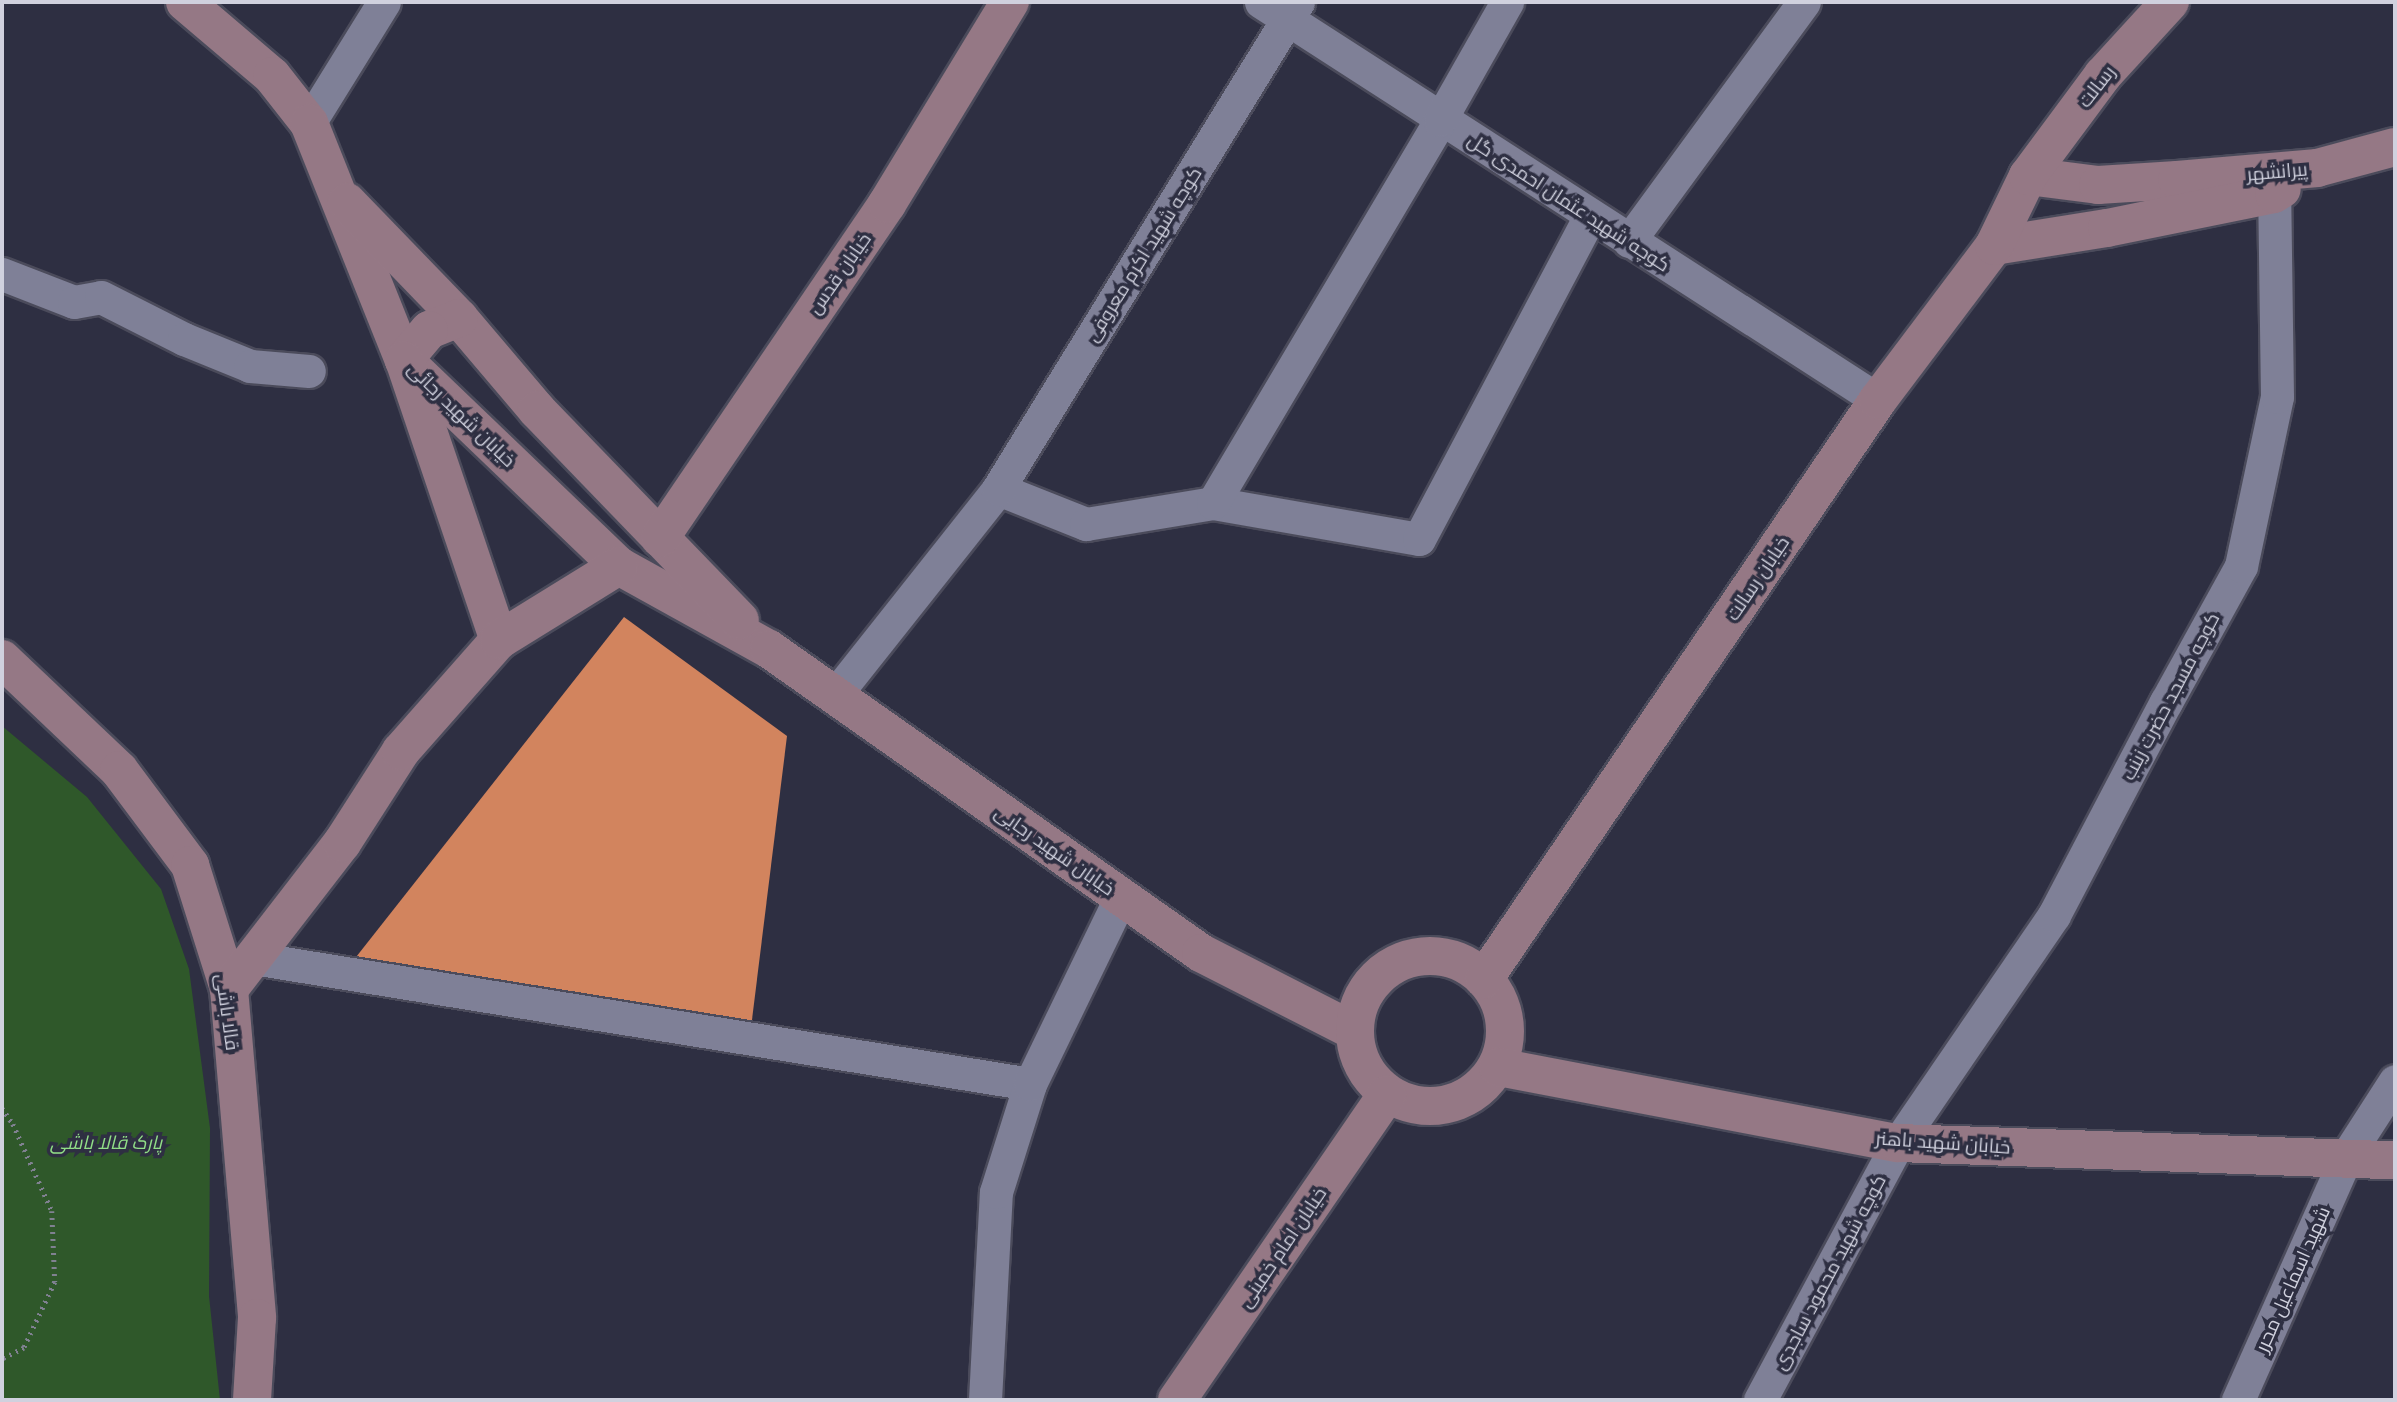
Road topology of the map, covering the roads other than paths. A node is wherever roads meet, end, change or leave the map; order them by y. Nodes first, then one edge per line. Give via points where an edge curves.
1 (185, 2) edge
2 (384, 2) edge
3 (1010, 2) edge
4 (1507, 2) edge
5 (1804, 2) edge
6 (2170, 2) edge
7 (1282, 8) edge
8 (1440, 120) junction
9 (309, 122) junction
10 (2395, 147) edge
11 (2317, 168) junction
12 (2028, 176) junction
13 (336, 191) junction
14 (2274, 194) junction
15 (1590, 216) junction
16 (1629, 241) junction
17 (1994, 246) junction
18 (2, 274) edge
19 (459, 318) junction
20 (404, 360) junction
21 (309, 371) dead end
22 (1878, 400) junction
23 (998, 489) junction
24 (1213, 502) junction
25 (660, 538) junction
26 (619, 566) junction
27 (499, 640) junction
28 (769, 649) junction
29 (2, 659) edge
30 (835, 695) junction
31 (1121, 897) junction
32 (253, 957) junction
33 (1484, 979) junction
34 (229, 989) junction
35 (1354, 1031) junction
36 (1498, 1067) junction
37 (2395, 1081) edge
38 (1030, 1084) junction
39 (1387, 1094) junction
40 (1898, 1143) junction
41 (2346, 1157) junction
42 (2395, 1160) edge
43 (252, 1400) edge
44 (985, 1400) edge
45 (1177, 1400) edge
46 (1760, 1400) edge
47 (2238, 1400) edge

1 - 9 main road, خیابان شهید رجائی via 272,76
2 - 9 street
3 - 25 main road, خیابان قدس via 887,204
4 - 8 street
5 - 16 street
6 - 12 main road, رسالت via 2103,75
7 - 8 street, کوچه شهید عثمان احمدی گل
7 - 23 street, کوچه شهید اکرم معروفی
8 - 15 street, کوچه شهید عثمان احمدی گل
8 - 24 street
9 - 13 main road, خیابان شهید رجائی
10 - 11 main road
11 - 12 main road, پیرانشهر via 2098,185
11 - 14 main road, پیرانشهر
12 - 17 main road, خیابان رسالت
13 - 19 main road, خیابان شهید رجائی
13 - 20 main road, خیابان شهید رجائی
14 - 17 main road, پیرانشهر
14 - 40 street, کوچه مسجد حضرت زینب via 2277,397 2241,566 2054,915
15 - 16 street, کوچه شهید عثمان احمدی گل
15 - 24 street via 1419,539
16 - 22 street, کوچه شهید عثمان احمدی گل
17 - 22 main road, خیابان رسالت
18 - 21 street via 74,302 101,297 250,366
19 - 20 main road via 429,330
19 - 25 main road, خیابان شهید رجائی via 537,410
20 - 26 main road, خیابان شهید رجائی
20 - 27 main road
22 - 33 main road, خیابان رسالت
23 - 24 street via 1086,524
23 - 30 street, کوچه شهید اکرم معروفی
25 - 28 main road, خیابان شهید رجایی
26 - 27 main road
26 - 28 main road, خیابان شهید رجایی
27 - 32 main road via 401,751 342,843
28 - 30 main road, خیابان شهید رجایی
29 - 34 main road, قالا باشی via 119,770 190,864
30 - 31 main road, خیابان شهید رجایی
31 - 35 main road, خیابان شهید رجایی via 1201,953
31 - 38 street
32 - 34 main road
32 - 38 street
33 - 35 main road via 1452,958 1429,955 1407,959 1387,968 1369,986 1358,1007
33 - 36 main road via 1501,1004 1506,1026
34 - 43 main road, قالا باشی via 257,1318
35 - 39 main road via 1358,1056 1370,1078
36 - 39 main road via 1480,1088 1457,1102 1421,1106
36 - 40 main road, خیابان شهید باهنر
37 - 41 street, شهید اسماعیل محرر
38 - 44 street via 996,1192
39 - 45 main road, خیابان امام خمینی
40 - 41 main road, خیابان شهید باهنر
40 - 46 street, کوچه شهید محمود ساجدی
41 - 42 main road, خیابان شهید باهنر
41 - 47 street, شهید اسماعیل محرر

